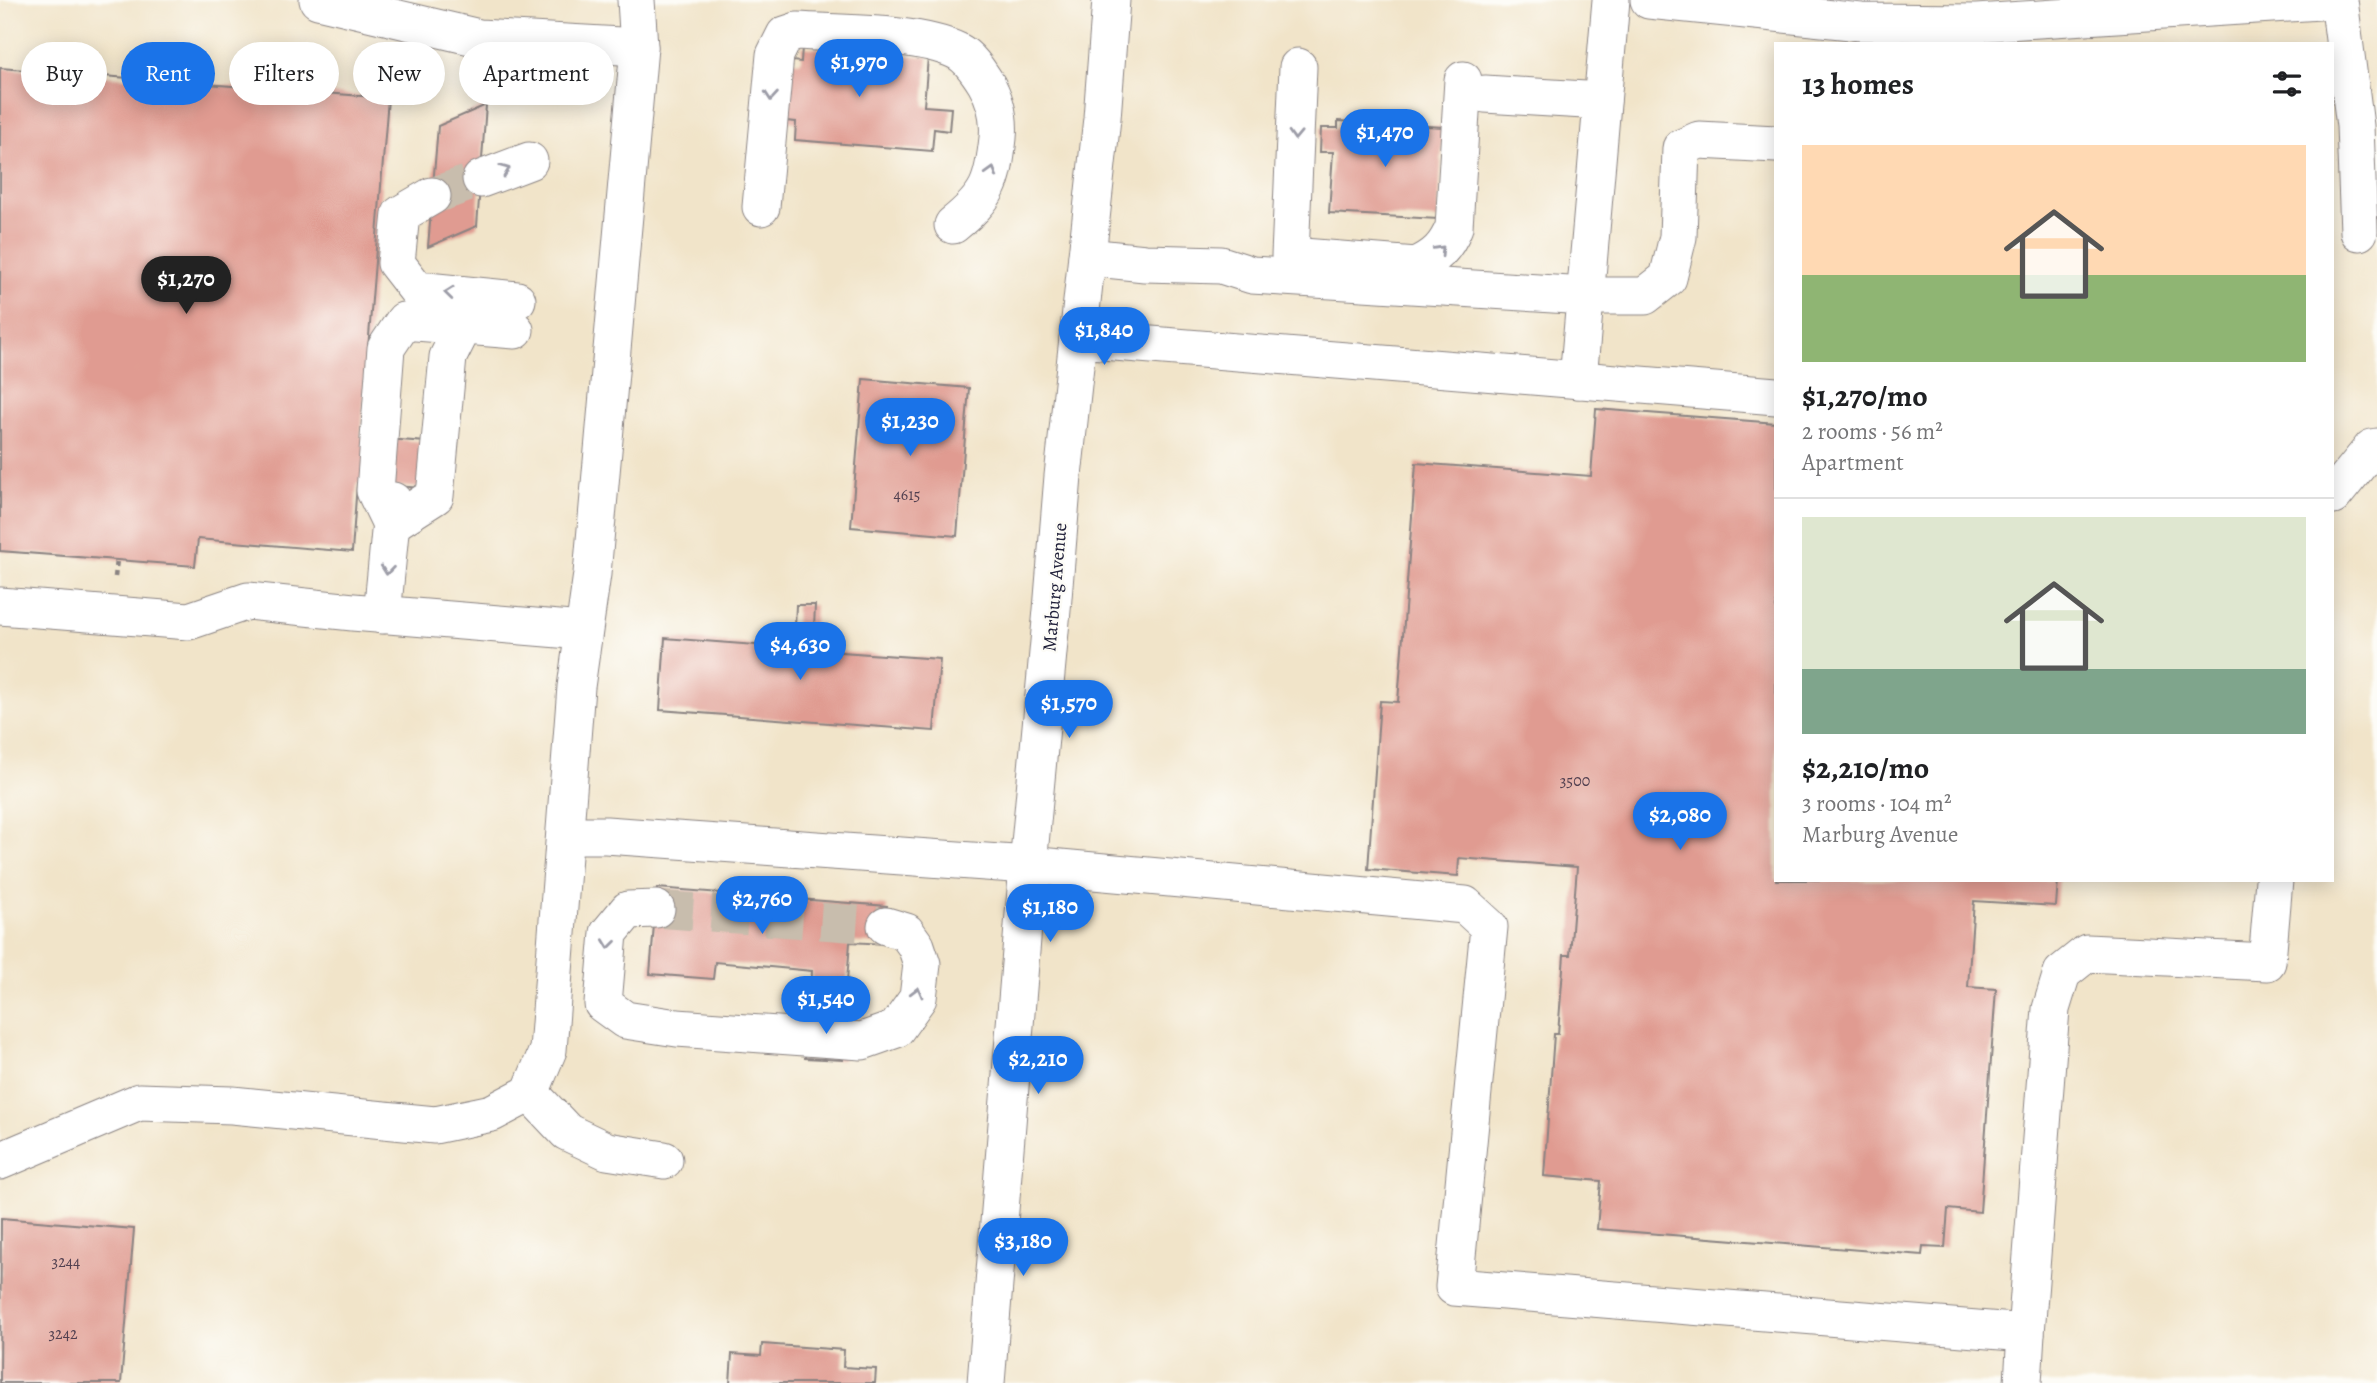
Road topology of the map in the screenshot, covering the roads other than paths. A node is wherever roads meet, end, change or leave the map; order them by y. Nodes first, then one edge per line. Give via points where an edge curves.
1 (318, 0) edge
2 (636, 0) edge
3 (1111, 0) edge
4 (1611, 0) edge
5 (1648, 0) edge
6 (2337, 0) edge
7 (1862, 22) edge
8 (639, 47) junction
9 (1298, 67) dead end
10 (1602, 101) junction
11 (2355, 126) edge
12 (1774, 144) edge
13 (529, 161) dead end
14 (481, 179) tunnel mouth
15 (432, 196) tunnel mouth
16 (761, 207) dead end
17 (953, 225) dead end
18 (2359, 232) dead end
19 (1087, 257) junction
20 (1585, 296) junction
21 (1078, 339) junction
22 (1578, 380) junction
23 (1774, 396) edge
24 (2377, 447) edge
25 (2334, 495) edge
26 (0, 606) edge
27 (382, 615) junction
28 (583, 631) junction
29 (566, 835) junction
30 (1028, 865) junction
31 (2274, 882) edge
32 (656, 909) tunnel mouth
33 (886, 926) tunnel mouth
34 (530, 1093) junction
35 (664, 1160) dead end
36 (0, 1161) edge
37 (2026, 1333) junction
38 (986, 1383) edge
39 (2023, 1383) edge

1 - 8 street via 480,38
2 - 8 street
3 - 19 street, Marburg Avenue
4 - 10 street
5 - 7 street
6 - 7 street via 1976,23
6 - 11 street
8 - 28 street via 592,574
9 -> 10 street via 1290,256 1416,266 1433,258 1448,243 1454,227 1474,87
10 - 20 street
11 - 18 street
12 - 20 street via 1699,140 1681,148 1678,237 1668,278 1645,296
14 -> 13 street
15 - 27 street via 401,214 396,263 417,290 516,315 440,325 406,349
17 -> 16 street via 977,206 994,174 999,126 995,98 977,68 959,51 926,40 797,31 785,35 775,55
19 - 20 street via 1221,265 1252,275
19 - 21 street, Marburg Avenue
20 - 22 street
21 - 22 street
21 - 30 street, Marburg Avenue
22 - 23 street
24 - 25 street
26 - 27 street via 189,621 248,601
27 - 28 street
28 - 29 street
29 - 30 street
29 - 34 street via 548,1050
30 - 37 street via 1465,905 1489,927 1454,1287
30 - 38 street, Marburg Avenue
31 - 37 street via 2267,962 2087,953 2062,973 2051,1009
32 -> 33 street via 628,910 610,933 603,1004 625,1020 677,1028 862,1041 896,1029 918,998 922,964 906,932
34 - 35 street via 567,1132 607,1151
34 - 36 street via 492,1113 435,1125 232,1105 139,1102
37 - 39 street

